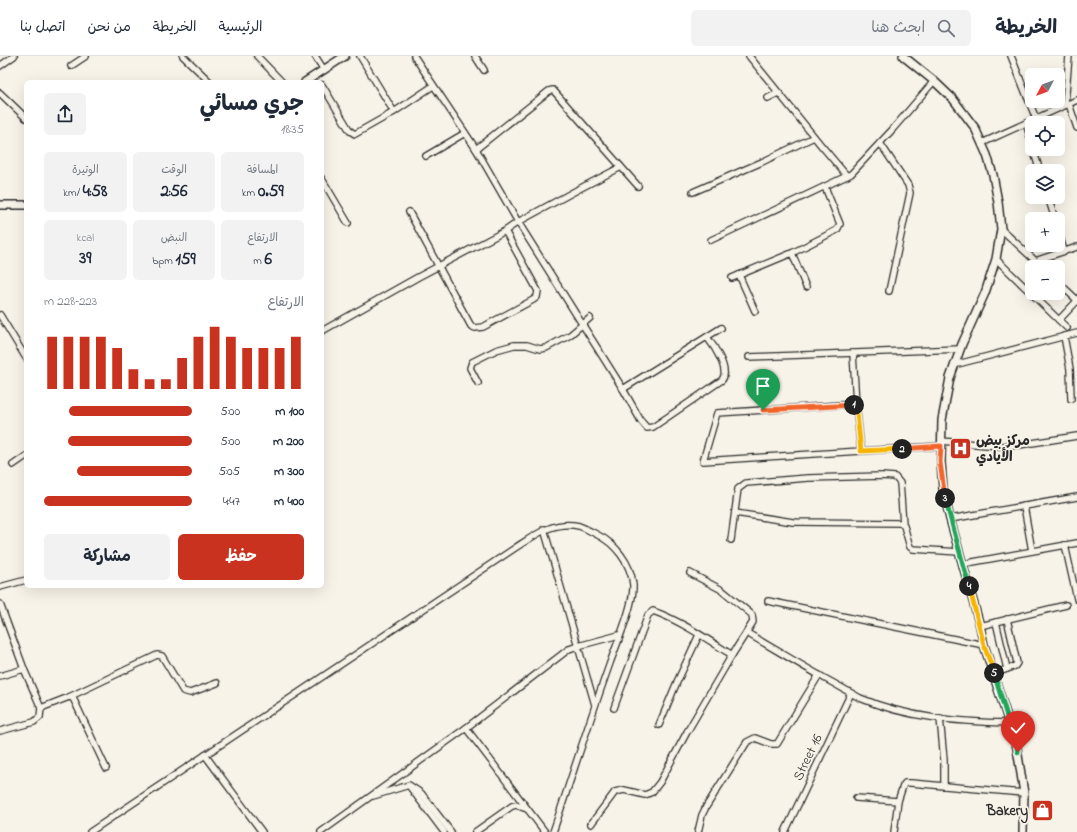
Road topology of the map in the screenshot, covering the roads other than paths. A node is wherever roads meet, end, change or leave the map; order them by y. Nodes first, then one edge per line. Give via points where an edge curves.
1 (14, 56) edge
2 (86, 56) edge
3 (183, 56) edge
4 (256, 56) edge
5 (315, 56) edge
6 (345, 56) edge
7 (360, 56) edge
8 (414, 56) edge
9 (475, 56) edge
10 (750, 56) edge
11 (903, 56) edge
12 (1011, 56) edge
13 (1068, 56) edge
14 (0, 66) edge
15 (71, 66) dead end
16 (324, 70) junction
17 (484, 70) dead end
18 (316, 75) junction
19 (208, 80) edge
20 (280, 80) edge
21 (308, 80) edge
22 (319, 80) edge
23 (934, 81) junction
24 (433, 86) junction
25 (324, 88) edge
26 (0, 93) edge
27 (778, 93) junction
28 (768, 98) dead end
29 (1077, 100) edge
30 (1067, 104) junction
31 (394, 112) junction
32 (24, 116) edge
33 (1035, 116) edge
34 (1042, 116) edge
35 (1025, 123) edge
36 (1077, 128) edge
37 (465, 133) junction
38 (814, 137) junction
39 (880, 143) junction
40 (982, 143) junction
41 (476, 149) junction
42 (426, 156) dead end
43 (621, 167) junction
44 (847, 176) junction
45 (324, 182) edge
46 (638, 186) dead end
47 (825, 187) junction
48 (693, 192) dead end
49 (0, 205) edge
50 (24, 205) edge
51 (409, 212) dead end
52 (518, 222) junction
53 (348, 223) dead end
54 (1001, 228) junction
55 (504, 231) junction
56 (711, 240) dead end
57 (1077, 246) edge
58 (1065, 251) edge
59 (792, 252) junction
60 (1061, 252) edge
61 (996, 258) junction
62 (1034, 260) edge
63 (1038, 260) edge
64 (439, 267) junction
65 (739, 275) junction
66 (732, 278) dead end
67 (806, 287) dead end
68 (1065, 289) edge
69 (889, 290) dead end
70 (1077, 301) edge
71 (755, 311) dead end
72 (0, 315) edge
73 (590, 318) dead end
74 (1059, 320) junction
75 (582, 325) junction
76 (721, 328) dead end
77 (1067, 328) dead end
78 (324, 330) edge
79 (1077, 333) edge
80 (1064, 336) junction
81 (707, 337) junction
82 (960, 349) junction
83 (853, 353) junction
84 (24, 355) edge
85 (749, 357) dead end
86 (954, 365) junction
87 (478, 383) dead end
88 (623, 389) junction
89 (1071, 399) dead end
90 (856, 404) junction
91 (1077, 436) edge
92 (941, 444) junction
93 (861, 451) junction
94 (24, 457) edge
95 (13, 465) dead end
96 (1077, 497) edge
97 (1024, 506) junction
98 (735, 513) junction
99 (950, 519) junction
100 (903, 524) junction
101 (544, 530) junction
102 (731, 540) dead end
103 (1077, 543) edge
104 (1065, 545) junction
105 (1032, 551) junction
106 (959, 552) junction
107 (962, 564) junction
108 (690, 573) dead end
109 (24, 581) edge
110 (0, 587) edge
111 (1077, 600) edge
112 (768, 601) dead end
113 (0, 604) edge
114 (1066, 605) dead end
115 (1007, 619) junction
116 (996, 622) junction
117 (980, 626) junction
118 (747, 633) junction
119 (699, 634) junction
120 (619, 635) junction
121 (984, 645) junction
122 (578, 646) junction
123 (732, 655) junction
124 (24, 669) junction
125 (1007, 669) junction
126 (994, 674) junction
127 (819, 675) junction
128 (0, 676) edge
129 (218, 683) dead end
130 (851, 693) junction
131 (69, 697) junction
132 (595, 705) junction
133 (41, 708) junction
134 (614, 708) dead end
135 (940, 718) junction
136 (1009, 723) junction
137 (659, 724) dead end
138 (466, 728) junction
139 (0, 731) edge
140 (205, 755) junction
141 (106, 768) dead end
142 (409, 785) junction
143 (944, 786) junction
144 (1024, 793) junction
145 (367, 798) junction
146 (856, 798) dead end
147 (898, 802) junction
148 (529, 810) junction
149 (591, 824) dead end
150 (90, 832) edge
151 (262, 832) edge
152 (320, 832) edge
153 (444, 832) edge
154 (451, 832) edge
155 (475, 832) edge
156 (546, 832) edge
157 (553, 832) edge
158 (698, 832) edge
159 (785, 832) edge
160 (894, 832) edge
161 (1024, 832) edge

1 - 14 street
2 - 15 street
3 - 19 street
4 - 20 street
5 - 16 street
6 - 16 street
7 - 31 street
8 - 24 street
9 - 17 street
10 - 27 street
11 - 23 street
12 - 33 street
13 - 30 street
16 - 18 street
18 - 21 street
18 - 22 street
23 - 39 street
23 - 40 street via 968,118
24 - 31 street
24 - 37 street
25 - 31 street via 354,134
26 - 32 street
27 - 28 street
27 - 38 street
29 - 30 street
30 - 34 street
30 - 36 street
35 - 40 street
37 - 41 street
37 - 42 street
38 - 44 street
38 - 48 street
39 - 44 street
39 - 69 street via 908,185 910,193
40 - 54 street via 993,174
41 - 43 street via 553,90
41 - 52 street
43 - 46 street
43 - 52 street
44 - 47 street
45 - 53 street
47 - 56 street
47 - 59 street via 840,224 839,228
49 - 50 street
51 - 64 street
52 - 55 street
52 - 75 street
54 - 61 street
54 - 62 street
55 - 64 street
55 - 64 street via 538,291 533,300 483,327 474,328
57 - 58 street
59 - 65 street
59 - 67 street
60 - 63 street
61 - 74 street
61 - 82 street via 985,293
64 - 78 street
65 - 66 street
65 - 71 street
68 - 70 street
70 - 74 street
72 - 84 street
73 - 75 street
74 - 77 street
75 - 87 street via 546,348 514,345 496,350 472,362 470,368
75 - 88 street
76 - 81 street
79 - 80 street
80 - 86 street
80 - 89 street
81 - 88 street
81 - 88 street via 717,351 725,370 724,377 653,428 644,426
82 - 83 street
82 - 86 street
83 - 85 street
83 - 90 street
86 - 92 street via 942,420
90 - 93 street
90 - 93 street via 717,413 703,461
91 - 92 street via 1019,445
92 - 93 street
92 - 99 street via 943,489
94 - 95 street
96 - 97 street
97 - 99 street
97 - 105 street
98 - 100 street via 793,522
98 - 100 street via 738,489 746,483 882,476 895,477 900,483
98 - 102 street
99 - 106 street
100 - 106 street via 910,547 913,549
101 - 120 street via 560,525 579,526 604,538 618,550 629,568 633,586 629,608
101 - 122 street
101 - 140 street
103 - 104 street
104 - 105 street
104 - 111 street
105 - 107 street
106 - 107 street
107 - 117 street
108 - 118 street via 722,590 752,615 753,622
109 - 110 street
112 - 121 street
113 - 124 street
114 - 115 street
115 - 116 street
115 - 125 street via 1017,663
116 - 117 street
116 - 125 street
117 - 121 street
118 - 123 street
118 - 127 street
119 - 123 street
119 - 134 street via 656,612 649,614
119 - 137 street
120 - 122 street
120 - 132 street
121 - 126 street
122 - 132 street
122 - 138 street via 569,649
123 - 149 street via 656,788 645,795 624,790 615,792
124 - 128 street
124 - 133 street
125 - 126 street
126 - 136 street
127 - 130 street
127 - 158 street via 777,744 755,738 747,742 706,807
129 - 131 street via 190,693 183,691 162,656 157,655
130 - 135 street via 898,710
130 - 159 street, Street 16
131 - 133 street
131 - 141 street via 73,698
132 - 157 street
133 - 139 street via 40,718 34,722
135 - 136 street via 980,723
135 - 143 street
136 - 144 street via 1015,736
138 - 145 street
138 - 148 street
140 - 150 street
140 - 151 street
142 - 145 street
142 - 153 street
142 - 154 street via 421,793
143 - 144 street
143 - 147 street via 905,783
144 - 161 street
145 - 152 street
146 - 147 street
147 - 160 street
148 - 155 street via 512,806
148 - 156 street

